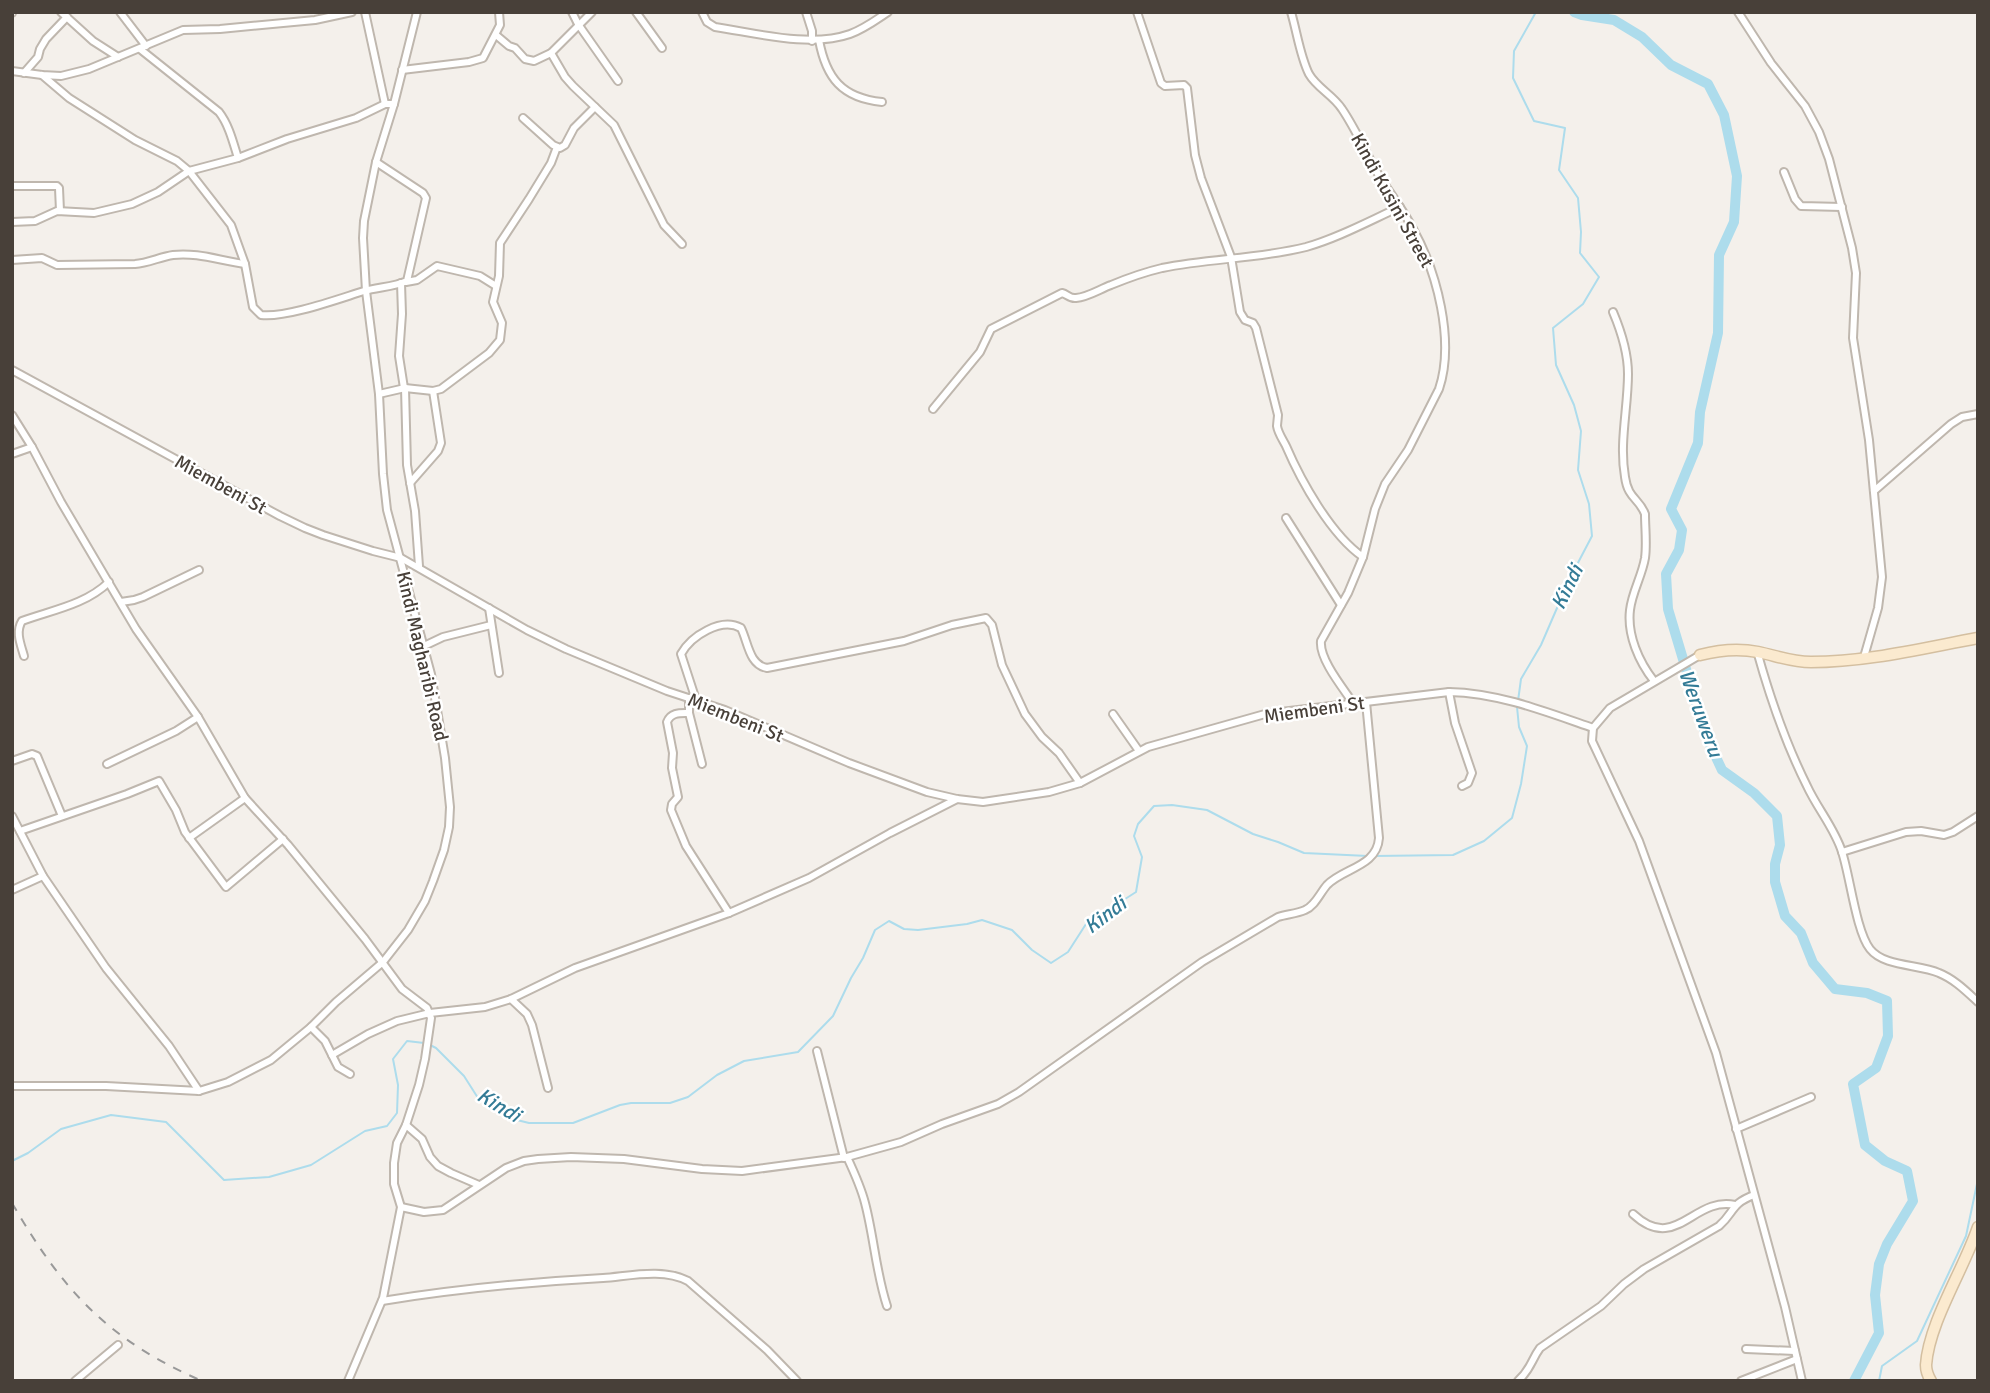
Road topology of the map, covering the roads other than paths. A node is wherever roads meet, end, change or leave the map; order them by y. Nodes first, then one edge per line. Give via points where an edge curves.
1 (120, 12) edge
2 (352, 12) edge
3 (365, 12) edge
4 (418, 12) edge
5 (499, 12) edge
6 (572, 12) edge
7 (592, 12) edge
8 (636, 12) edge
9 (702, 12) edge
10 (806, 12) edge
11 (888, 12) edge
12 (1137, 12) edge
13 (1291, 12) edge
14 (1738, 12) edge
15 (64, 15) edge
16 (578, 24) junction
17 (496, 35) junction
18 (816, 40) junction
19 (143, 47) junction
20 (662, 48) dead end
21 (551, 53) junction
22 (118, 57) junction
23 (12, 71) edge
24 (402, 71) junction
25 (24, 73) junction
26 (43, 75) junction
27 (618, 81) dead end
28 (882, 102) dead end
29 (385, 104) junction
30 (394, 104) junction
31 (595, 107) junction
32 (523, 118) dead end
33 (557, 148) junction
34 (238, 158) junction
35 (376, 162) junction
36 (189, 171) junction
37 (1784, 172) dead end
38 (12, 186) edge
39 (1400, 207) junction
40 (1842, 207) junction
41 (60, 211) junction
42 (12, 222) edge
43 (682, 244) dead end
44 (1231, 257) junction
45 (12, 260) edge
46 (245, 264) junction
47 (404, 282) junction
48 (496, 286) junction
49 (366, 291) junction
50 (1612, 312) dead end
51 (12, 370) edge
52 (405, 388) junction
53 (433, 391) junction
54 (379, 394) junction
55 (933, 409) dead end
56 (1978, 414) edge
57 (12, 415) edge
58 (32, 447) junction
59 (12, 454) edge
60 (410, 483) junction
61 (1874, 491) junction
62 (1286, 518) dead end
63 (1363, 557) junction
64 (401, 558) junction
65 (419, 566) junction
66 (199, 570) dead end
67 (109, 582) junction
68 (121, 602) junction
69 (1341, 605) junction
70 (489, 608) junction
71 (491, 625) junction
72 (1978, 638) edge
73 (424, 646) junction
74 (1756, 651) junction
75 (1700, 655) joint
76 (24, 656) dead end
77 (1864, 657) junction
78 (499, 673) dead end
79 (1654, 681) junction
80 (1449, 692) junction
81 (692, 699) junction
82 (1366, 702) junction
83 (1353, 703) junction
84 (689, 713) junction
85 (1113, 714) dead end
86 (198, 717) junction
87 (1593, 728) junction
88 (1139, 751) junction
89 (12, 761) edge
90 (107, 764) dead end
91 (702, 764) dead end
92 (1080, 783) junction
93 (1462, 786) dead end
94 (245, 798) junction
95 (957, 799) junction
96 (12, 816) edge
97 (62, 816) junction
98 (1978, 816) edge
99 (20, 831) junction
100 (189, 838) junction
101 (282, 839) junction
102 (1842, 852) junction
103 (43, 876) junction
104 (12, 890) edge
105 (729, 913) junction
106 (383, 962) junction
107 (511, 999) junction
108 (1978, 1002) edge
109 (430, 1013) junction
110 (311, 1027) junction
111 (817, 1051) dead end
112 (332, 1055) junction
113 (349, 1074) dead end
114 (12, 1086) edge
115 (548, 1088) dead end
116 (199, 1091) junction
117 (1811, 1097) dead end
118 (406, 1125) junction
119 (1736, 1129) junction
120 (846, 1157) junction
121 (479, 1185) junction
122 (1754, 1195) junction
123 (1735, 1205) junction
124 (401, 1207) junction
125 (1633, 1214) dead end
126 (1976, 1241) edge
127 (382, 1301) junction
128 (887, 1306) dead end
129 (118, 1345) dead end
130 (1746, 1349) dead end
131 (1795, 1350) junction
132 (1797, 1360) junction
133 (75, 1381) edge
134 (348, 1381) edge
135 (797, 1381) edge
136 (1518, 1381) edge
137 (1741, 1381) edge
138 (1802, 1381) edge
139 (1931, 1381) edge

1 - 19 street
2 - 19 street via 293,23 183,30
3 - 29 street
4 - 24 street, Kindi Magharibi Road
5 - 17 street
6 - 16 street
7 - 16 street
8 - 20 street
9 - 18 street via 715,27
10 - 18 street
11 - 18 street via 849,34
12 - 44 street via 1161,83 1187,88 1201,178
13 - 39 street, Kindi Kusini Street via 1310,75 1340,106
14 - 40 street via 1805,106 1829,159
15 - 22 street
15 - 25 street
16 - 21 street
16 - 27 street
17 - 21 street via 527,60
17 - 24 street via 479,60
18 - 28 street via 842,89
19 - 22 street
19 - 34 street via 219,112
21 - 31 street via 565,77
22 - 26 street via 73,74
23 - 25 street
24 - 30 street, Kindi Magharibi Road
25 - 26 street
26 - 36 street via 69,98
29 - 30 street
29 - 34 street
30 - 35 street, Kindi Magharibi Road
31 - 33 street
31 - 43 street via 619,132 664,225
32 - 33 street
33 - 48 street via 500,243
34 - 36 street
35 - 47 street via 426,198 410,274
35 - 49 street, Kindi Magharibi Road via 364,221
36 - 41 street via 132,204 94,213
36 - 46 street via 231,225
37 - 40 street via 1801,206
38 - 41 street via 57,186
39 - 44 street via 1320,243
39 - 63 street, Kindi Kusini Street via 1434,273 1443,322 1444,367 1427,414 1374,509
40 - 61 street via 1856,273 1853,338
41 - 42 street via 35,221
44 - 55 street via 1160,268 1078,298 1062,293 1002,323 989,330 980,352
44 - 63 street via 1240,312 1256,328 1278,415 1276,423 1296,470 1342,538
45 - 46 street via 42,258 57,265 135,264 197,255
46 - 49 street via 253,307 261,315
47 - 48 street via 438,266 480,276
47 - 49 street
47 - 52 street via 399,356
48 - 53 street via 493,302 502,323 500,340 489,353
49 - 54 street, Kindi Magharibi Road
50 - 79 street via 1623,339 1628,372 1624,474 1627,490 1645,514 1646,554 1630,627 1644,669
51 - 64 street, Miembeni St via 305,528
52 - 53 street
52 - 54 street
52 - 60 street
53 - 60 street via 441,443
54 - 64 street, Kindi Magharibi Road via 387,510
56 - 61 street via 1951,424
57 - 58 street
58 - 59 street
58 - 67 street
60 - 65 street
61 - 77 street via 1881,594
62 - 69 street
63 - 69 street, Kindi Kusini Street
64 - 65 street, Miembeni St
64 - 73 street, Kindi Magharibi Road
65 - 70 street, Miembeni St
66 - 68 street via 143,597
67 - 68 street
67 - 76 street via 99,592 57,611 22,621 19,635
68 - 86 street
69 - 83 street, Kindi Kusini Street via 1320,649
70 - 71 street
70 - 81 street, Miembeni St via 566,649
71 - 73 street
71 - 78 street
72 - 77 street
73 - 106 street, Kindi Magharibi Road via 445,758 449,827 425,901
74 - 75 street via 1723,649
74 - 77 street via 1795,662
74 - 102 street via 1797,765
75 - 79 street
79 - 87 street via 1610,708
80 - 82 street, Miembeni St
80 - 87 street, Miembeni St via 1529,706
80 - 93 street via 1472,773
81 - 84 street
81 - 92 street via 681,654 700,633 731,624 741,628 755,663 766,668 904,641 986,618 1025,714
81 - 95 street, Miembeni St via 849,763
82 - 83 street, Miembeni St
82 - 120 street via 1379,838 1376,851 1365,862 1329,883 1305,911 1278,917 1202,962 998,1104 901,1142
83 - 88 street, Miembeni St via 1265,714
84 - 91 street
84 - 105 street via 674,714 667,722 678,797 671,810 686,846
85 - 88 street
86 - 90 street
86 - 94 street
87 - 119 street via 1594,748 1639,841 1701,1010
88 - 92 street, Miembeni St
89 - 97 street via 37,756
92 - 95 street, Miembeni St via 983,802
94 - 100 street
94 - 101 street
95 - 105 street via 809,878
96 - 99 street
97 - 99 street
97 - 100 street via 159,781
98 - 102 street via 1944,835 1906,832
99 - 103 street
100 - 101 street via 226,887
101 - 106 street
102 - 108 street via 1870,949 1882,960 1939,972
103 - 104 street
103 - 116 street
105 - 107 street via 575,968
106 - 109 street via 402,989
106 - 110 street, Kindi Magharibi Road
107 - 109 street
107 - 115 street via 532,1025
109 - 112 street via 397,1021
109 - 118 street via 425,1059
110 - 112 street
110 - 116 street, Kindi Magharibi Road via 271,1060
111 - 120 street
112 - 113 street via 338,1068
114 - 116 street, Kindi Magharibi Road
117 - 119 street
118 - 121 street via 422,1139 438,1166
118 - 124 street via 397,1143 393,1173
119 - 122 street
120 - 121 street via 743,1171 624,1159 538,1159 515,1164
120 - 128 street via 865,1201
121 - 124 street via 443,1210
122 - 123 street
122 - 131 street
123 - 125 street via 1720,1203 1665,1229 1650,1226
123 - 136 street via 1719,1226 1644,1269 1540,1348
124 - 127 street
126 - 139 street via 1932,1340 1926,1365
127 - 134 street
127 - 135 street via 529,1283 678,1276
129 - 133 street
130 - 131 street
131 - 132 street
132 - 137 street
132 - 138 street

